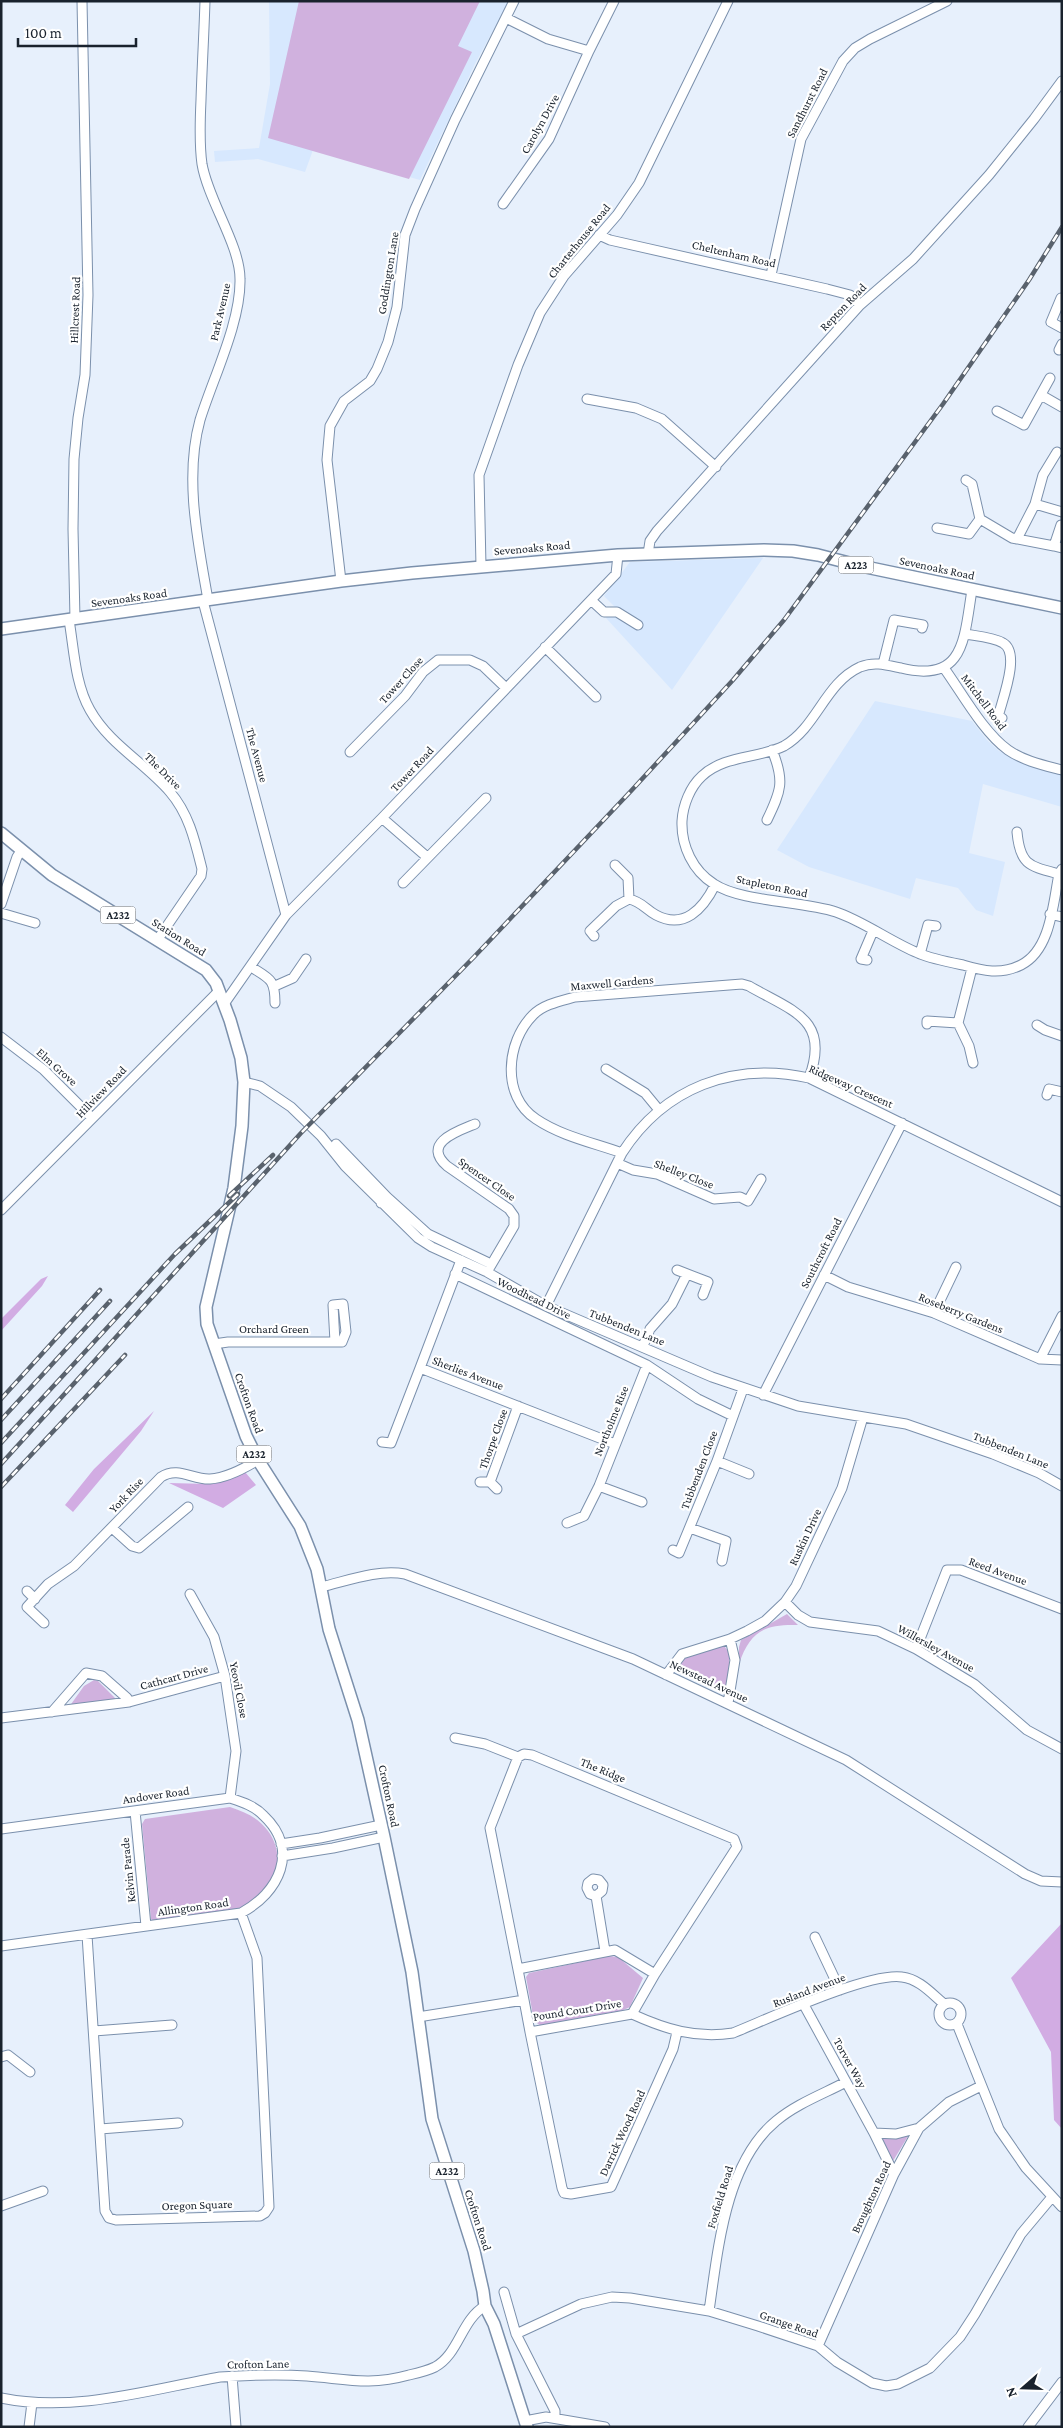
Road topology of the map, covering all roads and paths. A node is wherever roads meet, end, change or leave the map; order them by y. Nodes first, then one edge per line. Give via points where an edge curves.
1 (82, 1) edge
2 (205, 1) edge
3 (514, 1) edge
4 (614, 1) edge
5 (728, 1) edge
6 (946, 1) edge
7 (506, 18) junction
8 (589, 51) junction
9 (1062, 81) edge
10 (503, 204) dead end
11 (599, 235) junction
12 (771, 275) junction
13 (1062, 298) edge
14 (860, 305) junction
15 (1062, 328) edge
16 (1050, 378) dead end
17 (1040, 395) junction
18 (587, 399) dead end
19 (1062, 407) edge
20 (997, 411) dead end
21 (1057, 452) dead end
22 (716, 467) junction
23 (966, 480) dead end
24 (1035, 504) junction
25 (1062, 512) edge
26 (980, 519) junction
27 (1060, 525) dead end
28 (937, 528) dead end
29 (1016, 539) junction
30 (1058, 547) edge
31 (648, 554) junction
32 (618, 555) junction
33 (481, 566) junction
34 (341, 581) junction
35 (972, 590) junction
36 (591, 600) junction
37 (206, 601) junction
38 (1062, 608) edge
39 (72, 620) junction
40 (638, 625) dead end
41 (922, 628) dead end
42 (1, 629) edge
43 (965, 634) junction
44 (546, 647) junction
45 (883, 664) junction
46 (944, 668) junction
47 (506, 688) junction
48 (596, 697) dead end
49 (1002, 718) dead end
50 (772, 750) junction
51 (350, 752) dead end
52 (1062, 770) edge
53 (486, 798) dead end
54 (382, 818) junction
55 (767, 820) dead end
56 (1017, 832) dead end
57 (1, 834) edge
58 (21, 851) junction
59 (427, 857) junction
60 (615, 865) dead end
61 (1060, 872) edge
62 (403, 883) dead end
63 (715, 885) junction
64 (629, 899) junction
65 (1, 904) edge
66 (1, 913) edge
67 (286, 914) junction
68 (1050, 914) junction
69 (1062, 917) edge
70 (35, 923) dead end
71 (936, 926) dead end
72 (873, 931) junction
73 (594, 936) dead end
74 (158, 939) junction
75 (920, 954) junction
76 (306, 960) dead end
77 (867, 960) dead end
78 (251, 967) junction
79 (972, 968) junction
80 (275, 986) junction
81 (219, 991) junction
82 (275, 1003) dead end
83 (224, 1004) junction
84 (958, 1023) junction
85 (927, 1024) dead end
86 (1037, 1025) dead end
87 (1062, 1036) edge
88 (1, 1037) edge
89 (973, 1063) dead end
90 (606, 1069) dead end
91 (809, 1078) junction
92 (244, 1082) junction
93 (1062, 1092) edge
94 (1047, 1095) dead end
95 (659, 1110) junction
96 (92, 1118) junction
97 (902, 1123) junction
98 (475, 1124) dead end
99 (336, 1144) dead end
100 (622, 1153) junction
101 (617, 1163) junction
102 (761, 1179) dead end
103 (234, 1188) joint
104 (384, 1200) junction
105 (1062, 1202) edge
106 (1, 1210) edge
107 (461, 1260) junction
108 (956, 1266) dead end
109 (489, 1268) junction
110 (677, 1270) dead end
111 (455, 1274) junction
112 (687, 1274) junction
113 (824, 1275) junction
114 (703, 1295) dead end
115 (546, 1306) junction
116 (934, 1313) junction
117 (1062, 1316) edge
118 (335, 1342) dead end
119 (214, 1344) junction
120 (643, 1346) junction
121 (1040, 1359) junction
122 (1062, 1360) edge
123 (647, 1365) junction
124 (420, 1368) junction
125 (743, 1389) junction
126 (763, 1395) junction
127 (518, 1406) junction
128 (733, 1416) junction
129 (863, 1417) junction
130 (615, 1444) junction
131 (390, 1445) dead end
132 (258, 1460) junction
133 (717, 1462) junction
134 (749, 1474) dead end
135 (480, 1482) dead end
136 (599, 1486) junction
137 (1062, 1486) edge
138 (642, 1502) dead end
139 (188, 1507) dead end
140 (567, 1523) dead end
141 (112, 1528) junction
142 (690, 1528) junction
143 (673, 1550) dead end
144 (722, 1561) dead end
145 (321, 1587) junction
146 (26, 1591) dead end
147 (190, 1594) dead end
148 (35, 1599) junction
149 (785, 1602) junction
150 (1062, 1608) edge
151 (44, 1624) dead end
152 (730, 1639) junction
153 (916, 1648) junction
154 (666, 1675) junction
155 (225, 1676) junction
156 (128, 1702) junction
157 (728, 1703) junction
158 (52, 1712) junction
159 (1, 1718) edge
160 (455, 1738) dead end
161 (1062, 1749) edge
162 (518, 1757) junction
163 (230, 1798) junction
164 (135, 1811) junction
165 (1, 1829) edge
166 (383, 1831) junction
167 (281, 1844) junction
168 (282, 1856) junction
169 (1062, 1882) edge
170 (596, 1896) dead end
171 (241, 1913) junction
172 (146, 1926) junction
173 (88, 1935) junction
174 (815, 1937) dead end
175 (1, 1946) edge
176 (605, 1951) junction
177 (518, 1969) junction
178 (655, 1974) junction
179 (840, 1990) junction
180 (524, 2000) junction
181 (943, 2003) junction
182 (804, 2005) junction
183 (632, 2014) junction
184 (418, 2017) junction
185 (957, 2024) junction
186 (172, 2025) dead end
187 (94, 2031) junction
188 (530, 2032) junction
189 (677, 2032) junction
190 (1, 2057) edge
191 (30, 2072) dead end
192 (846, 2082) junction
193 (981, 2086) junction
194 (178, 2123) dead end
195 (100, 2128) junction
196 (919, 2128) junction
197 (874, 2132) junction
198 (894, 2174) junction
199 (43, 2191) dead end
200 (1052, 2197) junction
201 (1, 2206) edge
202 (1062, 2207) edge
203 (504, 2292) dead end
204 (485, 2306) junction
205 (709, 2311) junction
206 (516, 2334) junction
207 (818, 2346) junction
208 (232, 2376) junction
209 (1061, 2384) edge
210 (1, 2398) edge
211 (32, 2403) junction
212 (555, 2418) junction
213 (526, 2424) edge
214 (29, 2427) edge
215 (236, 2427) edge
216 (605, 2427) edge
217 (1028, 2427) edge

1 - 39 street, Hillcrest Road via 88,285 85,375 74,458
2 - 37 street, Park Avenue via 202,164 238,262 240,276 235,310 194,448 193,487
3 - 7 street, Goddington Lane
4 - 8 street, Carolyn Drive
5 - 11 street, Charterhouse Road via 639,183
6 - 12 street, Sandhurst Road via 870,39 843,60 801,139
7 - 8 street via 548,39
7 - 34 street, Goddington Lane via 455,120 405,235 397,307 378,369 370,381 344,401 330,426 327,460
8 - 10 street, Carolyn Drive via 549,139
9 - 14 street, Repton Road via 989,175 912,259
11 - 12 street, Cheltenham Road
11 - 33 street, Charterhouse Road via 564,276 540,313 485,456 478,494
12 - 14 street, Cheltenham Road via 850,295
13 - 15 street via 1051,322
14 - 22 street, Repton Road
16 - 17 street
17 - 19 street
17 - 20 street via 1024,425
18 - 22 street via 636,408 662,419
21 - 24 street via 1043,475
22 - 31 street, Repton Road via 657,530 650,541
23 - 26 street via 972,484
24 - 25 street
24 - 29 street
26 - 28 street via 969,534
26 - 29 street
27 - 30 street
29 - 30 street
31 - 32 main road, Sevenoaks Road
31 - 35 main road, Sevenoaks Road / A223 via 793,551
32 - 33 main road, Sevenoaks Road
32 - 36 street, Tower Road via 616,574
33 - 34 main road, Sevenoaks Road
34 - 37 main road, Sevenoaks Road
35 - 38 main road, Sevenoaks Road / A223
35 - 43 street
36 - 40 street via 604,612 617,612
36 - 44 street, Tower Road
37 - 39 main road, Sevenoaks Road
37 - 67 street, The Avenue
39 - 42 main road, Sevenoaks Road
39 - 74 street, The Drive via 81,688 89,709 102,727 170,792 191,827 202,876
41 - 45 street via 923,625 894,620
43 - 46 street via 953,661
43 - 49 street via 1003,643 1010,651 1012,661 998,717
44 - 47 street, Tower Road
44 - 48 street
45 - 46 street, Stapleton Road via 919,673
45 - 50 street, Stapleton Road via 859,668 833,689 811,722 789,742
46 - 52 street, Mitchell Road via 988,729 1008,750 1031,762
47 - 51 street, Tower Close via 483,666 470,660 438,660 423,672 405,696
47 - 54 street, Tower Road
50 - 55 street via 779,766 780,793
50 - 63 street, Stapleton Road via 710,769 689,795 682,822 689,856 697,870
53 - 59 street
54 - 59 street
54 - 67 street, Tower Road
56 - 61 street via 1022,858 1032,867
57 - 58 main road, Station Road / A232
58 - 65 street
58 - 74 main road, Station Road / A232 via 64,883
59 - 62 street
60 - 64 street via 628,878
61 - 68 street, Stapleton Road
63 - 64 street via 697,912 677,920 654,914 640,902
63 - 72 street, Stapleton Road via 739,893 836,912
64 - 73 street via 616,906 590,931
66 - 70 street
67 - 78 street, Tower Road
68 - 69 street
68 - 79 street, Stapleton Road via 1041,944 1023,964 994,973
71 - 75 street via 928,925
72 - 75 street, Stapleton Road
72 - 77 street via 861,959
74 - 81 main road, Station Road / A232 via 202,967
75 - 79 street, Stapleton Road
76 - 80 street via 293,978
78 - 80 street
78 - 83 street, Tower Road
79 - 84 street
80 - 82 street
81 - 83 main road, Station Road / A232
81 - 96 street, Hillview Road
83 - 92 main road, Station Road / A232 via 241,1058
84 - 85 street via 927,1021
84 - 89 street
86 - 87 street
88 - 96 street, Elm Grove via 44,1070
90 - 95 street via 645,1093
91 - 95 street, Ridgeway Crescent via 786,1073 741,1074 686,1092
91 - 97 street, Ridgeway Crescent
91 - 100 street, Maxwell Gardens via 816,1048 814,1033 805,1018 749,986 575,997 552,1003 534,1014 520,1033 512,1054 512,1078 519,1100 535,1119 555,1130
92 - 103 main road, Station Road / A232
92 - 104 street, Tubbenden Lane via 260,1086 291,1107 321,1136 339,1160
93 - 94 street via 1049,1089
95 - 100 street, Ridgeway Crescent via 635,1132
96 - 106 street, Hillview Road
97 - 105 street, Ridgeway Crescent
97 - 113 street, Southcroft Road
98 - 109 street, Spencer Close via 446,1136 439,1151 447,1166 509,1209 514,1216 514,1226
99 - 104 street
100 - 101 street, Ridgeway Crescent
101 - 102 street, Shelley Close via 633,1170 657,1174 714,1199 740,1196 748,1201
101 - 115 street, Ridgeway Crescent
103 - 119 main road, Crofton Road / A232 via 206,1307 207,1324
104 - 107 street, Tubbenden Lane via 407,1229 424,1242
104 - 109 street via 428,1234
107 - 109 street, Tubbenden Lane
107 - 111 street, Sherlies Avenue
108 - 116 street
109 - 115 street, Tubbenden Lane
110 - 112 street
111 - 123 street, Woodhead Drive
111 - 124 street, Sherlies Avenue
112 - 114 street via 708,1282
112 - 120 street via 672,1304 650,1329
113 - 116 street, Roseberry Gardens via 848,1288
113 - 126 street, Southcroft Road
115 - 120 street, Tubbenden Lane
116 - 121 street, Roseberry Gardens
117 - 121 street
118 - 119 street, Orchard Green
119 - 132 main road, Crofton Road / A232 via 240,1422
120 - 125 street, Tubbenden Lane
121 - 122 street, Roseberry Gardens
123 - 128 street, Woodhead Drive via 698,1399
123 - 130 street, Northolme Rise
124 - 127 street, Sherlies Avenue
124 - 131 street
125 - 126 street, Tubbenden Lane
125 - 128 street, Tubbenden Close
126 - 129 street, Tubbenden Lane via 798,1406
127 - 130 street, Sherlies Avenue
127 - 135 street, Thorpe Close via 494,1485
128 - 133 street, Tubbenden Close
129 - 137 street, Tubbenden Lane via 906,1424 1039,1473
129 - 149 street, Ruskin Drive via 842,1488 796,1586
130 - 136 street, Northolme Rise
132 - 141 street, York Rise via 210,1479 178,1472 164,1474
132 - 145 main road, Crofton Road / A232 via 306,1538
133 - 134 street
133 - 142 street, Tubbenden Close
136 - 138 street
136 - 140 street, Northolme Rise via 584,1516
139 - 141 street via 140,1548 132,1546
141 - 148 street, York Rise
142 - 143 street, Tubbenden Close via 679,1553
142 - 144 street via 726,1542
145 - 154 street, Newstead Avenue via 379,1573 405,1574 633,1659
145 - 166 main road, Crofton Road / A232 via 329,1629 363,1741
146 - 148 street
147 - 155 street, Yeovil Close via 214,1637
148 - 151 street via 27,1608
149 - 152 street, Ruskin Drive via 765,1621
149 - 153 street, Willersley Avenue via 810,1622 878,1631
150 - 153 street, Reed Avenue via 961,1570 947,1570
152 - 154 street, Ruskin Drive via 682,1654
152 - 157 street via 735,1660
153 - 161 street, Willersley Avenue via 974,1684 1027,1730
154 - 157 street, Newstead Avenue
155 - 156 street, Cathcart Drive
155 - 163 street, Yeovil Close via 236,1751
156 - 158 street, Cathcart Drive
156 - 158 street, Cathcart Drive via 102,1676 86,1673
157 - 169 street, Newstead Avenue via 846,1760 1026,1874 1041,1881
158 - 159 street, Cathcart Drive
160 - 162 street via 485,1744
162 - 177 street via 490,1828
162 - 178 street, The Ridge via 532,1755 734,1839 737,1847
163 - 164 street, Andover Road
163 - 167 street, Andover Road via 250,1805 264,1816
164 - 165 street, Andover Road
164 - 172 street, Kelvin Parade
166 - 167 street
166 - 168 street via 333,1848
166 - 184 main road, Crofton Road / A232
167 - 168 street, Andover Road
168 - 171 street, Allington Road via 278,1879 268,1894
170 - 176 street
171 - 172 street, Allington Road
171 - 195 street, Oregon Square via 257,1958 269,2207 260,2216 109,2218 105,2211
172 - 173 street, Allington Road
173 - 175 street, Allington Road
173 - 187 street, Oregon Square
174 - 179 street
176 - 177 street
176 - 178 street via 615,1950
177 - 180 street
178 - 183 street, Pound Court Drive
179 - 181 street, Rusland Avenue via 883,1977 902,1977 920,1983
179 - 182 street, Rusland Avenue
180 - 184 street, Pound Court Drive
180 - 188 street, Pound Court Drive
181 - 185 street, Rusland Avenue via 955,2004 960,2010
181 - 185 street via 938,2017 950,2026
182 - 189 street, Rusland Avenue via 733,2033 716,2036
182 - 192 street, Torver Way
183 - 188 street, Pound Court Drive
183 - 189 street, Rusland Avenue
184 - 204 main road, Crofton Road / A232 via 432,2119 474,2251
185 - 193 street, Rusland Avenue
186 - 187 street
187 - 195 street, Oregon Square
188 - 189 street, Darrick Wood Road via 562,2188 564,2193 571,2194 611,2187 674,2049
190 - 191 street via 8,2054
192 - 197 street, Torver Way
192 - 205 street, Foxfield Road via 777,2120 755,2142 738,2174 726,2212
193 - 196 street, Broughton Road via 949,2102
193 - 200 street, Rusland Avenue via 998,2129
194 - 195 street
196 - 197 street via 896,2134
196 - 198 street, Broughton Road
197 - 198 street, Torver Way
198 - 207 street, Broughton Road
199 - 201 street
200 - 202 street, Rusland Avenue
200 - 207 street, Grange Road via 1021,2234 960,2337 930,2368 914,2378 886,2386 872,2383
203 - 206 street
204 - 208 street, Crofton Lane via 471,2316 442,2362 425,2371 384,2382 307,2376
204 - 213 main road, Crofton Road / A232 via 494,2324
205 - 206 street, Grange Road via 612,2297 581,2304
205 - 207 street, Grange Road
206 - 212 street via 555,2411
208 - 211 street, Crofton Lane via 79,2402
208 - 215 street
209 - 217 street
210 - 211 street, Crofton Lane
211 - 214 street
212 - 213 street via 542,2417
212 - 216 street

